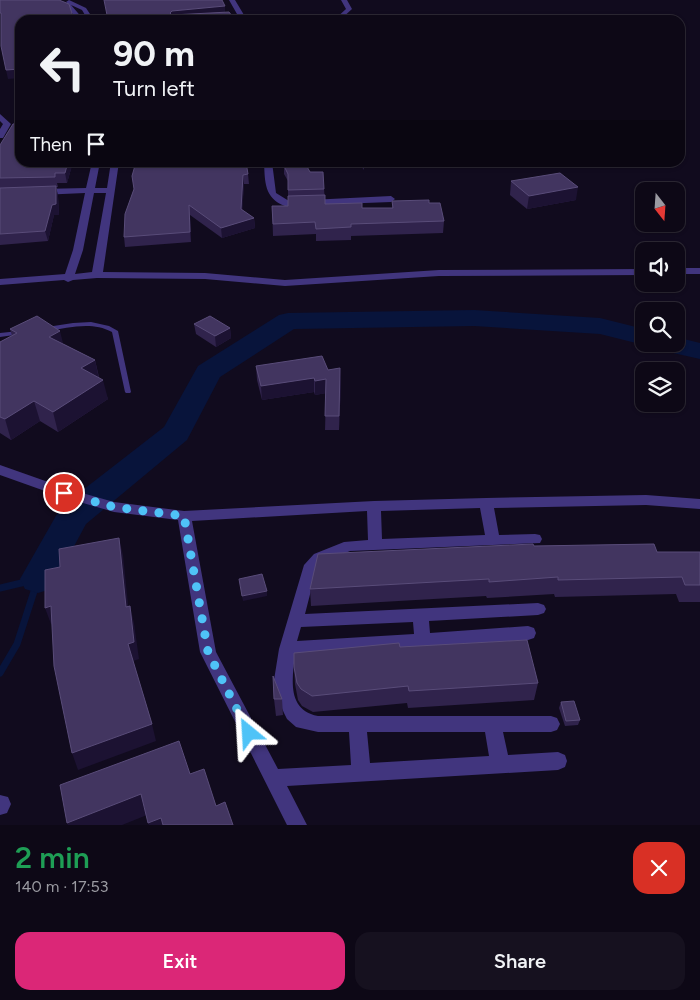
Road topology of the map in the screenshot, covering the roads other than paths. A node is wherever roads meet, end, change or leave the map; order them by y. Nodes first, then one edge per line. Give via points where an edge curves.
1 (52, 0) edge
2 (82, 0) edge
3 (232, 0) edge
4 (344, 0) edge
5 (45, 2) edge
6 (70, 2) junction
7 (62, 4) junction
8 (78, 15) edge
9 (88, 15) edge
10 (241, 15) edge
11 (342, 15) edge
12 (0, 116) edge
13 (0, 136) edge
14 (95, 167) edge
15 (114, 167) edge
16 (269, 167) edge
17 (91, 190) junction
18 (110, 190) junction
19 (27, 192) edge
20 (391, 199) edge
21 (700, 271) edge
22 (635, 272) edge
23 (685, 272) edge
24 (98, 275) junction
25 (68, 279) junction
26 (0, 282) edge
27 (39, 330) edge
28 (29, 331) edge
29 (0, 335) edge
30 (128, 392) dead end
31 (2, 472) edge
32 (486, 503) junction
33 (700, 504) edge
34 (374, 506) junction
35 (184, 516) junction
36 (535, 539) dead end
37 (493, 540) junction
38 (375, 545) junction
39 (538, 609) dead end
40 (420, 615) junction
41 (295, 622) junction
42 (528, 633) dead end
43 (423, 640) junction
44 (287, 649) junction
45 (357, 724) junction
46 (493, 724) junction
47 (551, 724) dead end
48 (558, 761) dead end
49 (500, 764) junction
50 (361, 773) junction
51 (273, 778) junction
52 (297, 825) edge

1 - 6 street
2 - 6 street
3 - 10 street
4 - 11 street via 349,9
5 - 7 street
6 - 7 street
6 - 9 street via 84,9
7 - 8 street via 74,9
12 - 13 street via 7,124
14 - 17 street
15 - 18 street
16 - 20 street via 272,196 288,204
17 - 18 street
17 - 19 street
17 - 25 street
18 - 24 street
21 - 23 street
22 - 24 street via 439,273 285,283 204,276
24 - 25 street
25 - 26 street
27 - 30 lane via 87,323 105,324 115,331
28 - 29 lane
31 - 35 street via 114,507
32 - 33 street via 646,500
32 - 34 street
32 - 37 street
34 - 35 street
34 - 38 street
35 - 51 street via 208,652
36 - 37 street
37 - 38 street
38 - 41 street via 349,546 318,558 309,568
39 - 40 street
40 - 41 street
40 - 43 street
41 - 44 street
42 - 43 street
43 - 44 street
44 - 45 street via 283,680 293,713 302,721 318,724
45 - 46 street
45 - 50 street
46 - 47 street
46 - 49 street
48 - 49 street
49 - 50 street
50 - 51 street
51 - 52 street

